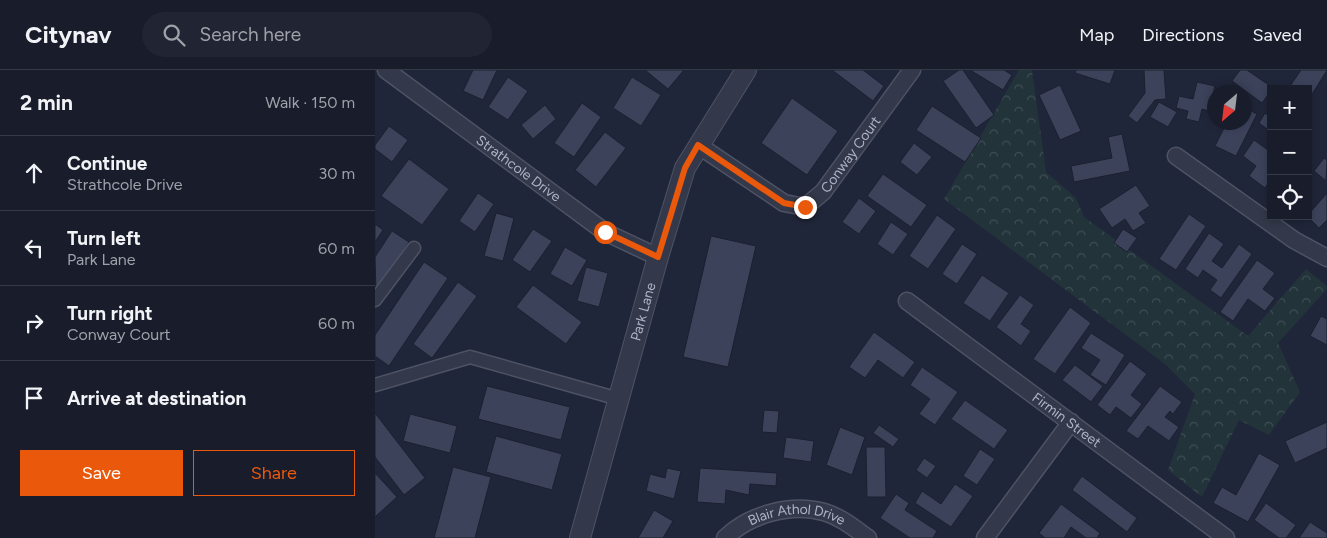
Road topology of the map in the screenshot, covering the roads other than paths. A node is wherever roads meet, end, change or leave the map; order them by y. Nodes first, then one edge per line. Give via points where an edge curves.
1 (386, 70) edge
2 (912, 70) edge
3 (740, 72) edge
4 (698, 145) junction
5 (1176, 156) dead end
6 (414, 248) dead end
7 (658, 257) junction
8 (1327, 258) edge
9 (375, 300) edge
10 (907, 301) dead end
11 (375, 385) edge
12 (619, 399) junction
13 (1071, 422) junction
14 (580, 538) edge
15 (725, 538) edge
16 (868, 538) edge
17 (985, 538) edge
18 (1226, 538) edge

1 - 7 street, Strathcole Drive via 605,232
2 - 4 street, Conway Court via 823,192 805,207 784,203
3 - 4 street, Park Lane
4 - 7 street, Park Lane via 685,168
5 - 8 street via 1294,240
6 - 9 street
7 - 12 street, Park Lane
10 - 13 street, Firmin Street
11 - 12 street via 470,356
12 - 14 street, Park Lane
13 - 17 street
13 - 18 street, Firmin Street
15 - 16 street, Blair Athol Drive via 747,522 773,512 798,508 824,512 846,522

